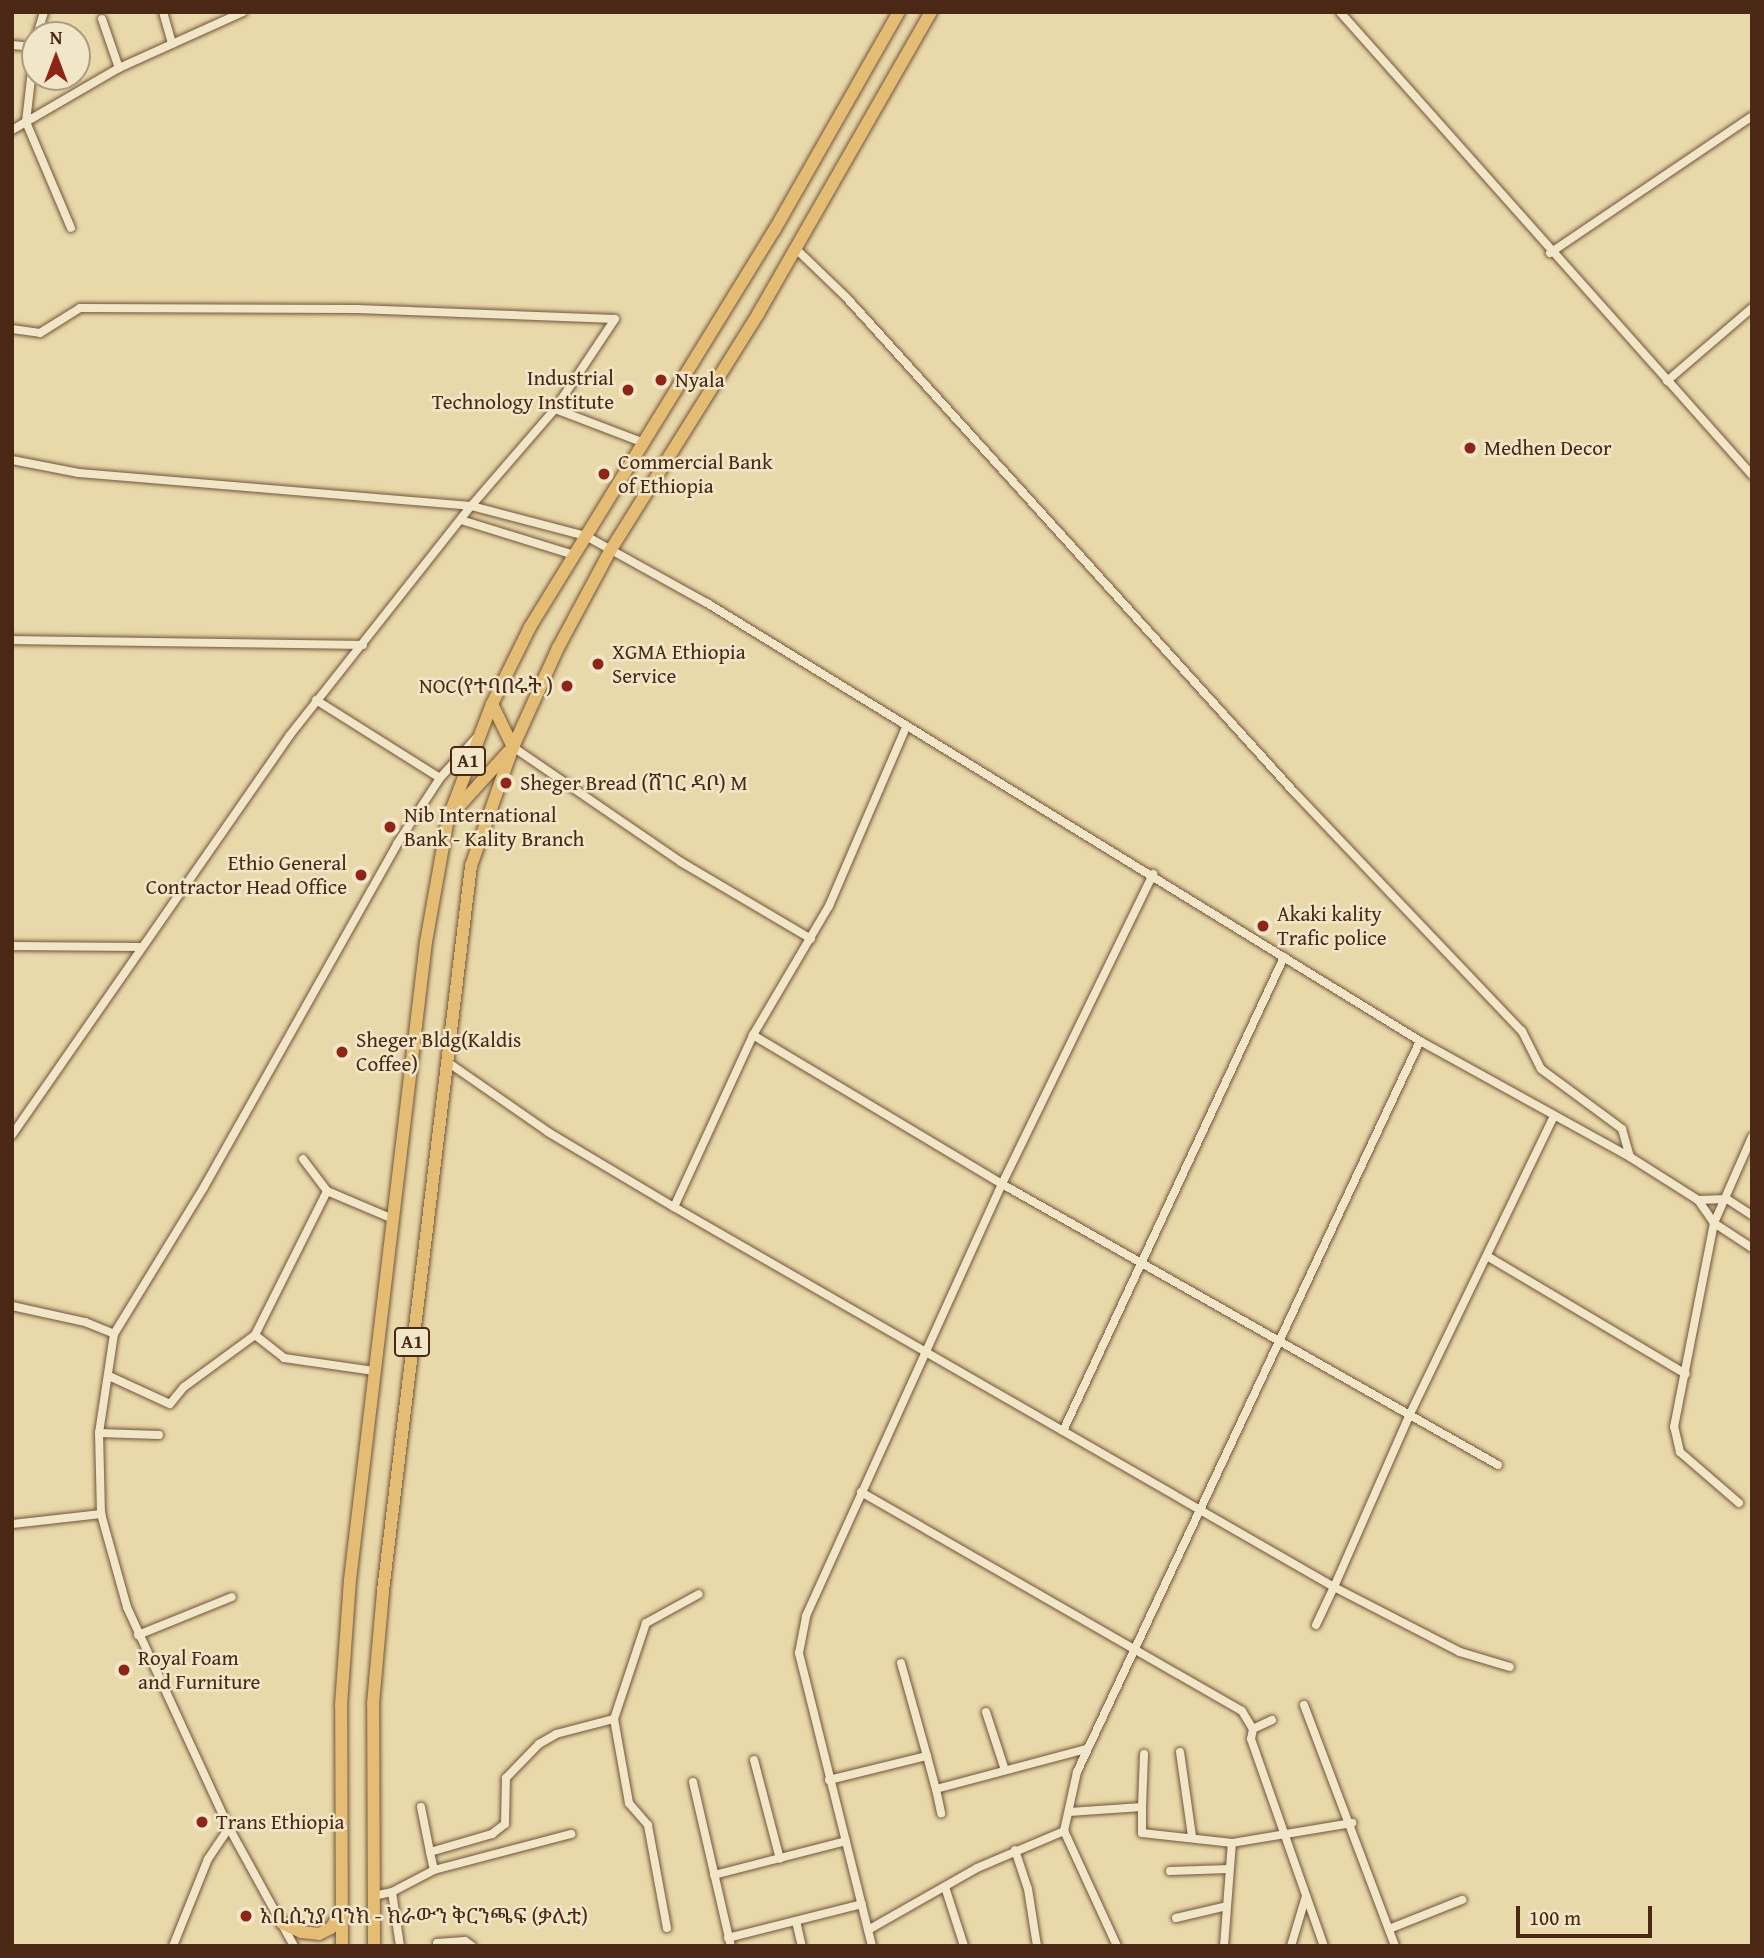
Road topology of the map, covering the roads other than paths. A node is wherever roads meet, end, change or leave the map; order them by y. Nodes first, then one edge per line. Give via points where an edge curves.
1 (163, 12) edge
2 (243, 12) edge
3 (900, 12) edge
4 (931, 12) edge
5 (1340, 12) edge
6 (102, 19) dead end
7 (172, 44) junction
8 (119, 68) junction
9 (30, 91) edge
10 (1752, 116) edge
11 (26, 122) junction
12 (12, 130) edge
13 (71, 228) dead end
14 (796, 249) junction
15 (1550, 253) junction
16 (1752, 308) edge
17 (12, 329) edge
18 (1667, 381) junction
19 (555, 409) junction
20 (644, 443) junction
21 (12, 460) edge
22 (1752, 475) edge
23 (471, 506) junction
24 (461, 520) junction
25 (586, 536) junction
26 (610, 551) junction
27 (574, 555) junction
28 (12, 640) edge
29 (363, 645) junction
30 (316, 700) junction
31 (492, 704) junction
32 (906, 727) junction
33 (479, 735) junction
34 (513, 747) junction
35 (440, 778) junction
36 (448, 819) junction
37 (1153, 874) junction
38 (811, 939) junction
39 (12, 946) edge
40 (140, 947) junction
41 (1284, 957) junction
42 (753, 1035) junction
43 (1420, 1041) junction
44 (446, 1061) junction
45 (1553, 1116) junction
46 (12, 1135) edge
47 (1752, 1137) edge
48 (1630, 1157) junction
49 (303, 1159) dead end
50 (1002, 1184) junction
51 (327, 1191) junction
52 (1727, 1199) junction
53 (1698, 1200) junction
54 (674, 1207) junction
55 (1752, 1215) edge
56 (393, 1219) junction
57 (1714, 1223) junction
58 (1752, 1248) edge
59 (1487, 1256) junction
60 (1142, 1262) junction
61 (12, 1306) edge
62 (114, 1334) junction
63 (255, 1335) junction
64 (1276, 1341) junction
65 (928, 1350) junction
66 (374, 1371) junction
67 (1686, 1374) junction
68 (109, 1376) junction
69 (1409, 1416) junction
70 (1063, 1431) junction
71 (99, 1433) junction
72 (159, 1435) dead end
73 (1497, 1465) dead end
74 (861, 1492) junction
75 (1739, 1503) dead end
76 (1199, 1509) junction
77 (101, 1514) junction
78 (12, 1524) edge
79 (1334, 1587) junction
80 (699, 1594) dead end
81 (232, 1597) dead end
82 (1316, 1625) dead end
83 (138, 1635) junction
84 (1133, 1648) junction
85 (901, 1663) dead end
86 (1510, 1667) dead end
87 (1304, 1705) dead end
88 (985, 1712) dead end
89 (614, 1719) junction
90 (1272, 1720) dead end
91 (1253, 1729) junction
92 (1086, 1749) junction
93 (1180, 1752) dead end
94 (1144, 1754) dead end
95 (927, 1756) junction
96 (754, 1759) dead end
97 (1005, 1770) junction
98 (829, 1780) junction
99 (693, 1782) dead end
100 (936, 1789) junction
101 (421, 1807) dead end
102 (1142, 1807) junction
103 (1069, 1812) junction
104 (941, 1813) dead end
105 (1352, 1824) junction
106 (229, 1828) junction
107 (1064, 1831) junction
108 (571, 1834) dead end
109 (1192, 1836) junction
110 (1285, 1836) junction
111 (846, 1841) junction
112 (1232, 1843) junction
113 (1014, 1850) junction
114 (430, 1852) junction
115 (780, 1859) junction
116 (1230, 1869) junction
117 (434, 1870) junction
118 (1170, 1871) dead end
119 (714, 1875) junction
120 (945, 1887) junction
121 (392, 1892) junction
122 (373, 1896) junction
123 (1306, 1896) junction
124 (1462, 1900) dead end
125 (862, 1904) junction
126 (1227, 1906) junction
127 (341, 1909) junction
128 (1177, 1918) dead end
129 (796, 1921) junction
130 (282, 1923) junction
131 (667, 1928) dead end
132 (1389, 1929) junction
133 (869, 1930) junction
134 (730, 1942) edge
135 (438, 1943) dead end
136 (173, 1946) edge
137 (294, 1946) edge
138 (342, 1946) edge
139 (374, 1946) edge
140 (400, 1946) edge
141 (472, 1946) edge
142 (802, 1946) edge
143 (872, 1946) edge
144 (964, 1946) edge
145 (1037, 1946) edge
146 (1117, 1946) edge
147 (1224, 1946) edge
148 (1291, 1946) edge
149 (1324, 1946) edge
150 (1395, 1946) edge

1 - 7 street
2 - 7 street
3 - 20 main road, A1
4 - 14 main road, A1
5 - 15 street
6 - 8 street
7 - 8 street
8 - 11 street
9 - 11 street
10 - 15 street
11 - 12 street
11 - 13 street
14 - 26 main road, A1
14 - 48 street via 846,297 1295,793 1522,1031 1541,1069 1622,1129
15 - 18 street
16 - 18 street
17 - 19 street via 40,333 80,308 357,309 615,319
18 - 22 street
19 - 20 street
19 - 23 street
20 - 25 main road, A1
21 - 23 street via 79,473
23 - 24 street
23 - 25 street
24 - 27 street
24 - 29 street
25 - 26 street
25 - 27 main road, A1
26 - 32 street via 707,603
26 - 34 main road, A1
27 - 31 main road, A1
28 - 29 street
29 - 30 street
30 - 35 street
30 - 40 street
31 - 33 main road, A1
31 - 34 main road, A1
32 - 37 street
32 - 38 street
33 - 35 street
33 - 36 main road, A1
34 - 36 main road, A1
34 - 38 street via 681,862
34 - 44 main road, A1 via 471,866
35 - 62 street via 397,844 204,1187
36 - 56 main road, A1 via 426,942
37 - 41 street
37 - 50 street
38 - 42 street
39 - 40 street
40 - 46 street
41 - 43 street
41 - 60 street
42 - 50 street
42 - 54 street
43 - 45 street
43 - 64 street
44 - 54 street via 548,1132
44 - 122 main road, A1 via 376,1667
45 - 48 street
45 - 59 street
47 - 52 street
48 - 53 street
49 - 51 street
50 - 60 street
50 - 65 street
51 - 56 street
51 - 63 street
52 - 53 street
52 - 55 street
52 - 57 street
53 - 57 street
54 - 65 street
56 - 66 main road, A1
57 - 58 street
57 - 67 street
59 - 67 street
59 - 69 street
60 - 64 street
60 - 70 street
61 - 62 street via 85,1322
62 - 68 street
63 - 66 street via 284,1358
63 - 68 street via 184,1387 170,1404
64 - 69 street
64 - 76 street
65 - 70 street
65 - 74 street
66 - 127 main road, A1 via 341,1705
67 - 75 street via 1674,1427 1676,1446
68 - 71 street
69 - 73 street
69 - 79 street
70 - 76 street
71 - 72 street
71 - 77 street
74 - 84 street
74 - 98 street via 824,1570 799,1642
76 - 79 street
76 - 84 street
77 - 78 street
77 - 83 street
79 - 82 street
79 - 86 street via 1460,1652
80 - 89 street via 646,1623
81 - 83 street
83 - 106 street
84 - 91 street via 1241,1711
84 - 92 street
85 - 95 street
87 - 105 street
88 - 97 street
89 - 114 street via 546,1738 506,1778 507,1816 500,1830
89 - 131 street via 629,1803 648,1825
90 - 91 street
91 - 110 street via 1251,1739
92 - 97 street
92 - 103 street
93 - 109 street
94 - 102 street
95 - 98 street
95 - 100 street
96 - 115 street
97 - 100 street
98 - 111 street
99 - 119 street
100 - 104 street
101 - 114 street
102 - 103 street
102 - 109 street via 1142,1833
103 - 107 street
105 - 110 street
105 - 132 street
106 - 130 street
106 - 136 street via 208,1859
107 - 113 street
107 - 146 street
108 - 117 street
109 - 112 street
110 - 112 street
110 - 123 street
111 - 115 street
111 - 125 street
112 - 116 street
113 - 120 street
113 - 145 street via 1024,1871
114 - 117 street
115 - 119 street
116 - 118 street
116 - 126 street
117 - 121 street
119 - 134 street
120 - 133 street
120 - 144 street
121 - 122 street
121 - 140 street
122 - 139 main road, A1
123 - 148 street
123 - 149 street
124 - 132 street
125 - 129 street
125 - 133 street
126 - 128 street
126 - 147 street
127 - 130 main road via 331,1928 319,1934
127 - 138 main road, A1
129 - 134 street
129 - 142 street
130 - 137 street
132 - 150 street
133 - 143 street
135 - 141 street via 465,1941

